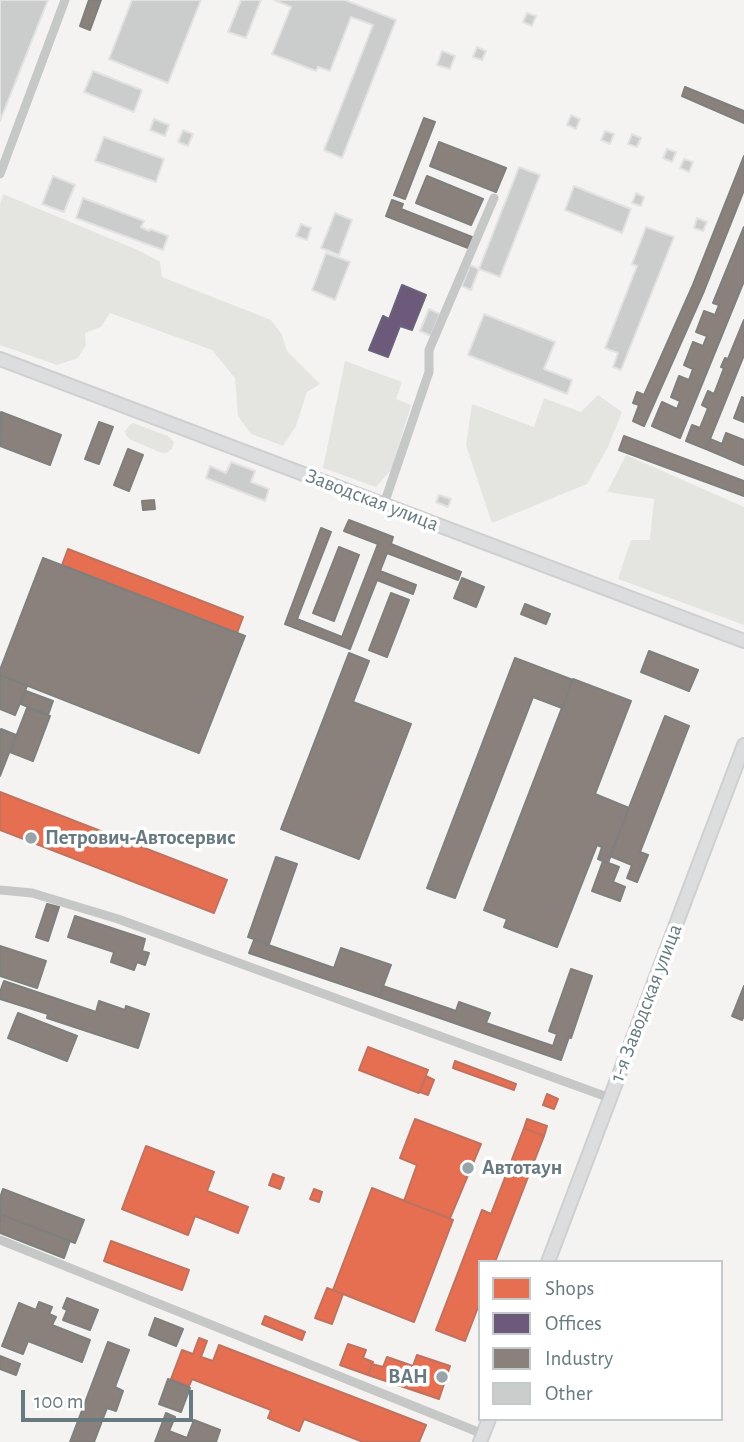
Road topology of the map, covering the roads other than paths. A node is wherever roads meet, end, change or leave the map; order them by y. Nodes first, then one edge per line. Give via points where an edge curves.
1 (65, 0) edge
2 (0, 174) edge
3 (494, 198) dead end
4 (0, 359) edge
5 (384, 504) junction
6 (744, 641) edge
7 (744, 745) edge
8 (0, 890) edge
9 (610, 1098) junction
10 (0, 1240) edge
11 (549, 1260) edge
12 (488, 1421) edge
13 (482, 1438) edge

1 - 2 street
3 - 5 street via 429,350 429,372
4 - 5 main road, Заводская улица
5 - 6 main road, Заводская улица
7 - 9 main road, 1-я Заводская улица
8 - 9 street via 32,892 118,919
9 - 11 main road, 1-я Заводская улица
10 - 13 street
12 - 13 main road

